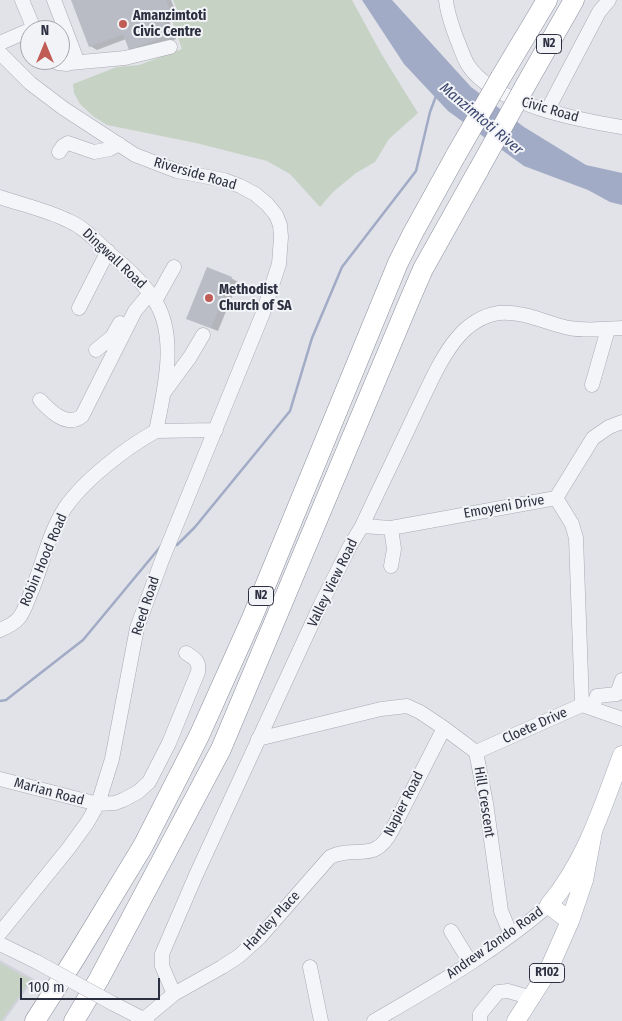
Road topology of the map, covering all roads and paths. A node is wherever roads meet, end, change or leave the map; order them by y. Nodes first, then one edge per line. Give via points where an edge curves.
1 (22, 0) edge
2 (54, 0) edge
3 (446, 0) edge
4 (548, 0) edge
5 (574, 0) edge
6 (608, 0) edge
7 (29, 20) edge
8 (61, 20) edge
9 (20, 35) edge
10 (0, 43) edge
11 (70, 43) edge
12 (170, 47) dead end
13 (0, 53) edge
14 (70, 63) joint
15 (547, 110) junction
16 (622, 127) edge
17 (119, 144) junction
18 (60, 152) dead end
19 (0, 197) edge
20 (108, 251) junction
21 (279, 264) joint
22 (174, 267) dead end
23 (149, 293) junction
24 (79, 308) dead end
25 (622, 328) edge
26 (608, 329) junction
27 (203, 335) dead end
28 (96, 350) dead end
29 (592, 385) dead end
30 (164, 391) junction
31 (40, 400) dead end
32 (622, 422) edge
33 (216, 430) junction
34 (156, 431) junction
35 (556, 498) junction
36 (362, 526) junction
37 (391, 528) junction
38 (391, 566) dead end
39 (0, 630) edge
40 (186, 653) dead end
41 (622, 680) edge
42 (587, 707) junction
43 (622, 719) edge
44 (444, 728) junction
45 (258, 739) junction
46 (476, 752) junction
47 (622, 754) edge
48 (0, 779) edge
49 (98, 804) junction
50 (593, 832) junction
51 (319, 867) joint
52 (548, 905) junction
53 (570, 921) junction
54 (451, 931) dead end
55 (0, 933) edge
56 (510, 935) junction
57 (0, 944) edge
58 (470, 962) junction
59 (310, 967) dead end
60 (174, 994) junction
61 (532, 998) junction
62 (146, 1020) edge
63 (35, 1021) edge
64 (74, 1021) edge
65 (321, 1021) edge
66 (374, 1021) edge
67 (480, 1021) edge
68 (516, 1021) edge

1 - 7 street
2 - 8 street
3 - 15 street, Civic Road via 462,52 476,75 514,100
4 - 63 highway, N2, bridge via 456,155 398,264 200,736 143,846
5 - 64 highway, N2, bridge via 420,277 220,749
6 - 15 street
9 - 10 street
11 - 14 street via 74,54
12 - 14 street via 125,58
13 - 17 street, Riverside Road via 30,83
15 - 16 street, Civic Road
17 - 18 street via 94,152 68,143
17 - 21 street, Riverside Road via 135,155 177,171 224,180 255,194 276,215 280,225
19 - 20 street, Dingwall Road via 68,220
20 - 23 street, Dingwall Road
20 - 24 street
21 - 33 street, Reed Road
22 - 23 street
23 - 28 street via 112,337
23 - 30 street, Dingwall Road via 163,320 166,336
23 - 31 street via 135,312 82,416 74,421 66,420 50,411
25 - 26 street, Valley View Road
26 - 29 street
26 - 36 street, Valley View Road via 576,329 509,313 485,316 465,330 434,375
27 - 30 street
30 - 34 street, Dingwall Road
32 - 35 street via 593,438
33 - 34 street
33 - 49 street, Reed Road via 137,628 112,759
34 - 39 street, Robin Hood Road via 124,452 71,501 54,530 20,618
35 - 37 street, Emoyeni Drive
35 - 42 street, Emoyeni Drive via 572,524 576,538
36 - 37 street, Emoyeni Drive
36 - 45 street, Valley View Road
37 - 38 street via 394,549
40 - 49 street via 197,661 198,672 152,776 144,788 132,796 115,803
41 - 42 street, Cloete Drive via 617,694 597,696
42 - 43 street
42 - 46 street, Cloete Drive
44 - 45 street, Hill Crescent via 420,712 401,705
44 - 46 street, Hill Crescent
44 - 51 street, Napier Road via 384,844 366,852 335,854
45 - 60 street, Valley View Road via 162,954 162,966
46 - 56 street, Hill Crescent via 501,911
47 - 50 main road, Andrew Zondo Road
48 - 49 street, Marian Road
49 - 55 street, Reed Road via 78,836
50 - 52 main road, Andrew Zondo Road via 571,876
50 - 53 main road via 584,880
51 - 60 street, Hartley Place via 250,947
52 - 53 main road
52 - 56 street, Andrew Zondo Road
53 - 61 main road, R102
54 - 58 street
56 - 58 street, Andrew Zondo Road
57 - 62 street, bridge
58 - 66 street, Andrew Zondo Road
59 - 65 street
60 - 62 street, Hartley Place
61 - 67 street via 498,992 480,1014
61 - 68 main road, R102

